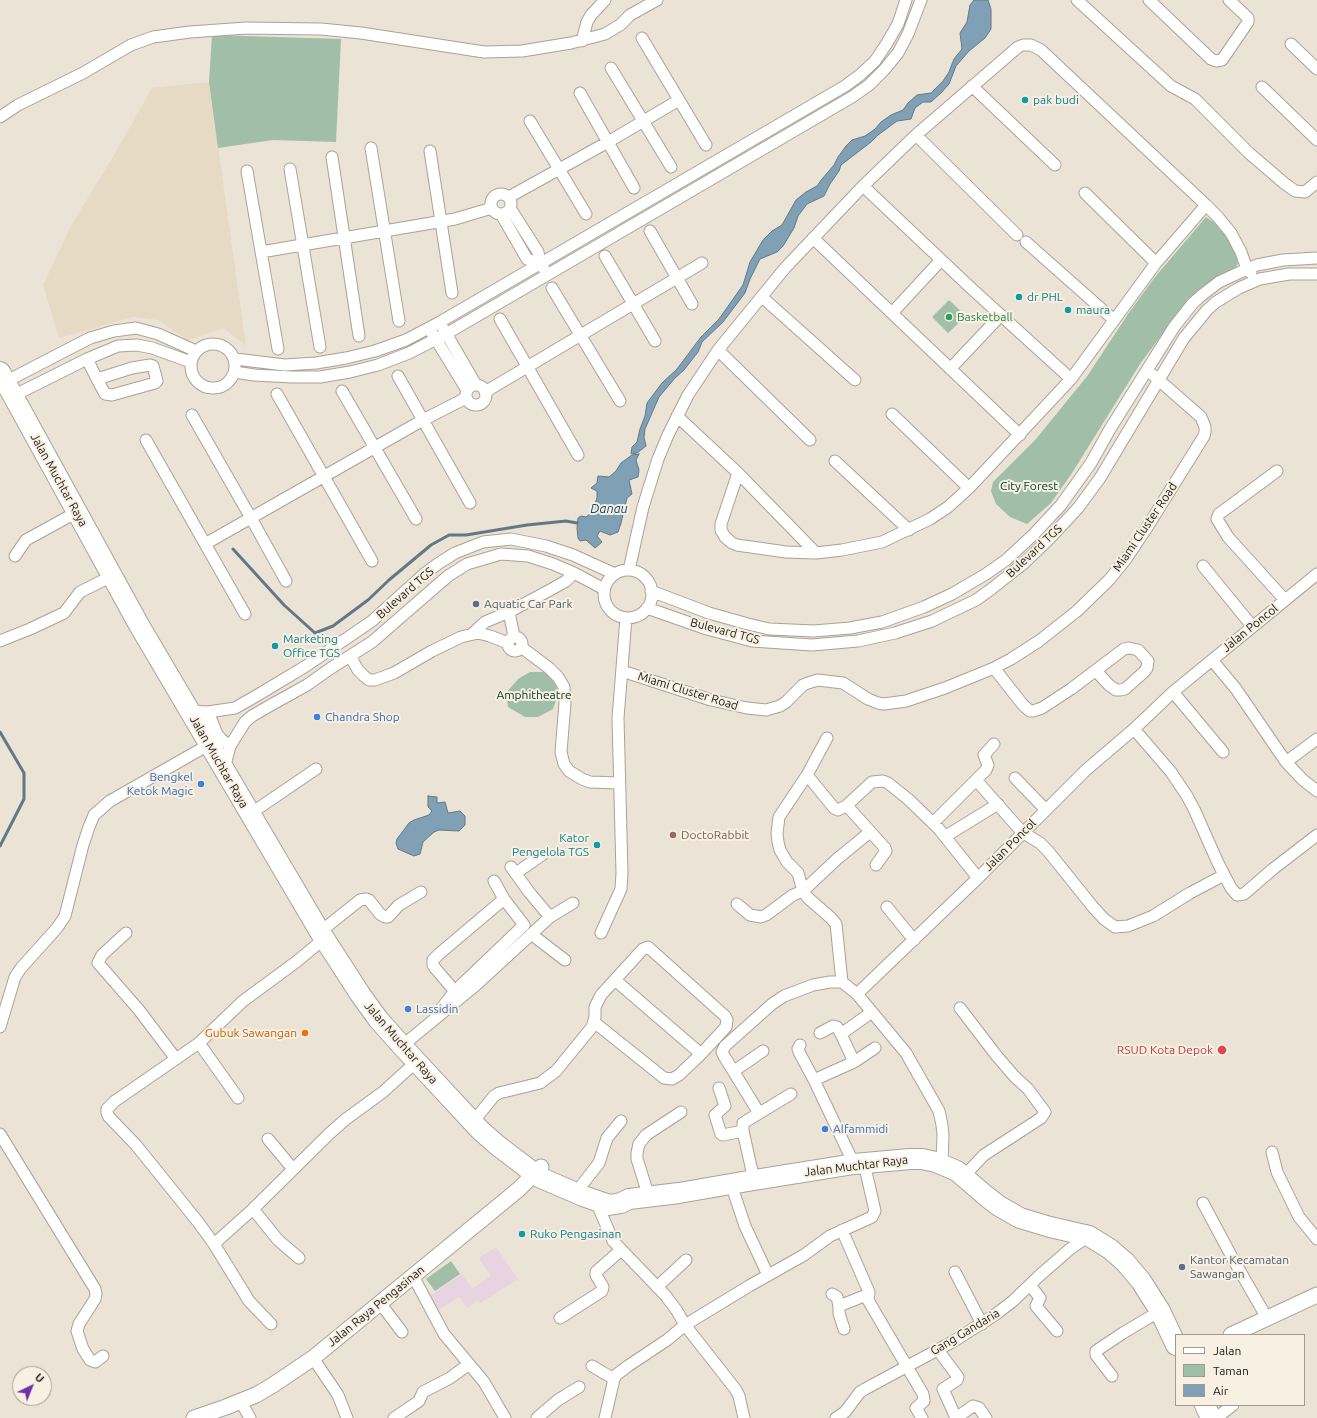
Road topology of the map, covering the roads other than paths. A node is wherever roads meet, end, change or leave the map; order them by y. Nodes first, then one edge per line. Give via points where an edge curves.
1 (605, 0) edge
2 (657, 0) edge
3 (906, 0) edge
4 (921, 0) edge
5 (1078, 0) edge
6 (1149, 0) edge
7 (1230, 0) edge
8 (642, 38) dead end
9 (582, 41) junction
10 (1291, 44) dead end
11 (611, 68) dead end
12 (1317, 69) edge
13 (972, 86) junction
14 (1262, 87) dead end
15 (580, 94) dead end
16 (679, 100) junction
17 (0, 117) edge
18 (530, 121) dead end
19 (643, 121) junction
20 (916, 135) junction
21 (1317, 140) edge
22 (608, 142) junction
23 (706, 145) dead end
24 (371, 148) dead end
25 (430, 151) dead end
26 (332, 157) dead end
27 (1055, 165) dead end
28 (671, 167) dead end
29 (290, 169) dead end
30 (558, 169) junction
31 (247, 171) dead end
32 (1317, 182) edge
33 (863, 186) junction
34 (634, 188) dead end
35 (1085, 193) dead end
36 (1206, 205) junction
37 (503, 207) junction
38 (586, 214) dead end
39 (441, 222) junction
40 (650, 231) dead end
41 (385, 232) junction
42 (1017, 234) dead end
43 (344, 238) junction
44 (813, 238) junction
45 (1026, 242) dead end
46 (303, 245) junction
47 (261, 252) junction
48 (606, 256) dead end
49 (1317, 258) edge
50 (941, 260) junction
51 (702, 263) dead end
52 (1156, 263) junction
53 (540, 264) junction
54 (1247, 269) junction
55 (1317, 274) edge
56 (547, 275) junction
57 (677, 278) junction
58 (1260, 279) junction
59 (552, 288) dead end
60 (452, 293) dead end
61 (762, 297) junction
62 (633, 304) junction
63 (692, 304) dead end
64 (892, 313) junction
65 (1001, 316) junction
66 (500, 319) dead end
67 (1114, 320) junction
68 (399, 321) dead end
69 (440, 322) junction
70 (429, 328) junction
71 (446, 334) junction
72 (580, 335) junction
73 (359, 336) dead end
74 (436, 339) junction
75 (655, 341) dead end
76 (320, 347) dead end
77 (278, 349) dead end
78 (718, 350) junction
79 (196, 351) junction
80 (87, 359) junction
81 (235, 360) junction
82 (191, 362) junction
83 (527, 367) junction
84 (950, 369) junction
85 (1146, 371) junction
86 (235, 372) junction
87 (398, 376) dead end
88 (97, 379) junction
89 (1071, 379) junction
90 (855, 380) dead end
91 (1158, 380) junction
92 (5, 386) edge
93 (342, 391) dead end
94 (474, 391) junction
95 (277, 394) dead end
96 (620, 401) dead end
97 (892, 414) dead end
98 (192, 415) dead end
99 (677, 416) junction
100 (423, 420) junction
101 (1020, 435) junction
102 (146, 440) dead end
103 (810, 440) dead end
104 (375, 448) junction
105 (578, 454) dead end
106 (835, 461) dead end
107 (1277, 471) dead end
108 (738, 473) junction
109 (324, 476) junction
110 (969, 488) junction
111 (470, 504) dead end
112 (77, 512) junction
113 (251, 518) junction
114 (416, 519) dead end
115 (909, 530) junction
116 (1037, 531) junction
117 (1048, 541) junction
118 (205, 544) junction
119 (816, 553) junction
120 (15, 556) dead end
121 (372, 561) dead end
122 (1203, 566) dead end
123 (629, 570) junction
124 (574, 573) junction
125 (615, 574) junction
126 (1317, 574) edge
127 (112, 576) junction
128 (286, 581) dead end
129 (604, 589) junction
130 (651, 591) junction
131 (1285, 600) junction
132 (647, 608) junction
133 (509, 612) junction
134 (245, 614) dead end
135 (626, 618) junction
136 (1252, 626) junction
137 (472, 634) junction
138 (511, 640) junction
139 (0, 641) edge
140 (350, 656) junction
141 (1212, 660) junction
142 (306, 666) junction
143 (994, 668) junction
144 (622, 671) junction
145 (1096, 671) junction
146 (316, 680) junction
147 (277, 684) junction
148 (1173, 692) junction
149 (283, 698) junction
150 (235, 708) junction
151 (199, 711) junction
152 (245, 722) junction
153 (1134, 730) junction
154 (827, 738) dead end
155 (1317, 739) edge
156 (210, 744) junction
157 (994, 744) dead end
158 (230, 746) junction
159 (1222, 752) dead end
160 (1286, 762) junction
161 (224, 769) junction
162 (316, 769) dead end
163 (806, 775) junction
164 (1015, 778) dead end
165 (976, 780) junction
166 (619, 783) junction
167 (1317, 791) edge
168 (998, 804) junction
169 (846, 806) junction
170 (1046, 810) junction
171 (250, 814) junction
172 (932, 823) junction
173 (870, 832) junction
174 (1022, 832) junction
175 (1317, 835) edge
176 (946, 836) junction
177 (542, 855) dead end
178 (876, 865) dead end
179 (1224, 875) junction
180 (978, 878) junction
181 (494, 881) dead end
182 (803, 891) junction
183 (421, 892) dead end
184 (504, 899) junction
185 (573, 902) dead end
186 (737, 904) dead end
187 (887, 907) dead end
188 (550, 917) junction
189 (126, 933) dead end
190 (601, 933) dead end
191 (532, 934) junction
192 (323, 935) junction
193 (914, 940) junction
194 (565, 960) dead end
195 (615, 980) junction
196 (842, 982) junction
197 (458, 994) junction
198 (857, 994) junction
199 (960, 1008) dead end
200 (872, 1012) junction
201 (594, 1022) junction
202 (0, 1027) edge
203 (820, 1033) dead end
204 (841, 1034) junction
205 (199, 1043) junction
206 (800, 1045) dead end
207 (402, 1046) junction
208 (875, 1048) dead end
209 (763, 1050) dead end
210 (701, 1054) junction
211 (176, 1059) junction
212 (416, 1062) junction
213 (854, 1062) junction
214 (734, 1071) junction
215 (814, 1080) junction
216 (719, 1088) dead end
217 (791, 1094) dead end
218 (238, 1098) dead end
219 (681, 1112) dead end
220 (759, 1113) junction
221 (621, 1121) dead end
222 (474, 1124) junction
223 (743, 1131) junction
224 (0, 1134) edge
225 (268, 1139) dead end
226 (1272, 1152) dead end
227 (859, 1164) junction
228 (942, 1164) junction
229 (293, 1169) junction
230 (538, 1170) junction
231 (754, 1180) junction
232 (968, 1180) junction
233 (731, 1184) junction
234 (590, 1193) junction
235 (649, 1197) junction
236 (1203, 1203) dead end
237 (253, 1209) junction
238 (842, 1230) junction
239 (1089, 1236) junction
240 (1317, 1239) edge
241 (214, 1244) junction
242 (621, 1250) junction
243 (299, 1258) dead end
244 (686, 1260) dead end
245 (955, 1272) dead end
246 (768, 1275) junction
247 (413, 1276) junction
248 (1030, 1285) junction
249 (657, 1287) junction
250 (832, 1294) dead end
251 (869, 1294) junction
252 (1317, 1295) edge
253 (380, 1304) junction
254 (839, 1306) junction
255 (1160, 1311) junction
256 (560, 1318) dead end
257 (1267, 1318) junction
258 (270, 1324) dead end
259 (982, 1324) junction
260 (685, 1325) junction
261 (844, 1329) dead end
262 (1058, 1331) dead end
263 (402, 1332) dead end
264 (1233, 1334) edge
265 (1175, 1343) edge
266 (938, 1350) junction
267 (103, 1356) dead end
268 (313, 1358) junction
269 (469, 1364) junction
270 (592, 1366) dead end
271 (907, 1367) junction
272 (1112, 1376) dead end
273 (614, 1379) junction
274 (579, 1387) dead end
275 (241, 1402) junction
276 (1205, 1406) edge
277 (1232, 1406) edge
278 (194, 1418) edge
279 (250, 1418) edge
280 (347, 1418) edge
281 (394, 1418) edge
282 (505, 1418) edge
283 (537, 1418) edge
284 (605, 1418) edge
285 (744, 1418) edge
286 (836, 1418) edge
287 (922, 1418) edge
288 (986, 1418) edge
289 (1211, 1418) edge
290 (1216, 1418) edge

1 - 9 street via 587,22
2 - 9 street via 630,15 605,34
3 - 53 street via 898,24 875,61 845,86
4 - 56 street via 898,53 869,85
5 - 32 street via 1171,86 1195,99 1249,153 1284,183 1295,191 1305,192
6 - 7 street via 1216,61 1222,60 1248,22 1248,18
8 - 16 street
9 - 17 street via 522,51 484,52 321,29 246,28 172,34 132,45
10 - 12 street
11 - 19 street
13 - 20 street
13 - 27 street
13 - 36 street via 1018,47 1026,44 1035,46
14 - 21 street
15 - 22 street
16 - 19 street
16 - 23 street
18 - 30 street
19 - 22 street
19 - 28 street
20 - 33 street
20 - 42 street
22 - 30 street
22 - 34 street
24 - 41 street
25 - 39 street
26 - 43 street
29 - 46 street
30 - 37 street
30 - 38 street
31 - 47 street
33 - 44 street
33 - 50 street
35 - 52 street
36 - 52 street
36 - 54 street via 1237,241
37 - 39 street
37 - 53 street via 538,252
39 - 41 street
39 - 60 street
40 - 57 street
41 - 43 street
41 - 68 street
43 - 46 street
43 - 73 street
44 - 61 street
44 - 64 street
45 - 67 street
46 - 47 street
46 - 76 street
47 - 77 street
48 - 62 street
49 - 54 street, Bulevard TGS via 1283,260
50 - 64 street
50 - 65 street
51 - 57 street
52 - 67 street
53 - 56 street
53 - 69 street
54 - 58 street
54 - 85 street, Bulevard TGS via 1219,282 1193,303
55 - 58 street, Bulevard TGS via 1289,274
56 - 71 street
57 - 62 street
57 - 63 street
58 - 91 street, Bulevard TGS via 1239,288 1207,310 1184,338
59 - 72 street
61 - 78 street
61 - 90 street
62 - 72 street
62 - 75 street
64 - 84 street
65 - 84 street
65 - 89 street
66 - 83 street
67 - 89 street
69 - 70 street
69 - 71 street
70 - 74 street
70 - 81 street via 406,340 375,351 316,363 285,366
71 - 74 street
71 - 94 street
72 - 83 street
72 - 96 street
74 - 86 street via 378,365 320,377
74 - 94 street
78 - 99 street
78 - 103 street
79 - 81 street via 206,344 218,344 228,349
79 - 82 street
79 - 92 street via 158,334 136,328 114,331 90,338
80 - 82 street via 118,346 137,344
80 - 88 street
80 - 92 street
81 - 86 street
82 - 86 street via 192,373 198,383 208,388 225,385
83 - 94 street
83 - 105 street
84 - 101 street
85 - 91 street, Miami Cluster Road
85 - 116 street, Bulevard TGS via 1079,480
87 - 100 street
88 - 88 street via 150,365 153,366 157,381 112,395 105,394
89 - 101 street
91 - 117 street, Bulevard TGS via 1094,488
91 - 143 street, Miami Cluster Road via 1201,417 1205,427 1204,436 1126,559 1108,580 1077,611 1039,641
92 - 112 highway, Jalan Muchtar Raya
93 - 104 street
94 - 100 street
95 - 109 street
97 - 110 street
98 - 113 street
99 - 108 street
99 - 123 street via 648,489
100 - 104 street
100 - 111 street
101 - 110 street
102 - 118 street
104 - 109 street
104 - 114 street
106 - 115 street
107 - 131 street via 1220,514 1217,519 1228,537
108 - 119 street
108 - 119 street via 721,524 725,537 732,543 756,549
109 - 113 street
109 - 121 street
110 - 115 street via 948,507
112 - 120 street via 26,540
112 - 127 highway, Jalan Muchtar Raya
113 - 118 street
113 - 128 street
115 - 119 street via 882,542
116 - 117 street
116 - 130 street, Bulevard TGS via 1006,560 952,594 896,618 863,626 814,631 769,628 709,613
117 - 132 street, Bulevard TGS via 1010,576 976,600 919,626 864,640 812,645 752,641 707,629
118 - 134 street
122 - 136 street
123 - 125 street
123 - 130 street via 644,576
124 - 129 street, Bulevard TGS
124 - 133 street via 566,581
124 - 140 street, Bulevard TGS via 538,558 515,554 501,554 471,563 448,576 377,638
125 - 129 street via 607,581
125 - 142 street, Bulevard TGS via 546,546 511,539 483,542 439,563 372,621
126 - 131 street, Jalan Poncol
127 - 139 street via 80,592 64,613
127 - 151 highway, Jalan Muchtar Raya via 139,625
129 - 135 street via 606,605 618,616
130 - 132 street via 651,600
131 - 136 street, Jalan Poncol
132 - 135 street via 641,614
133 - 137 street via 485,622
133 - 138 street
135 - 144 street
136 - 141 street, Jalan Poncol
137 - 138 street
137 - 140 street via 461,637 394,673 375,680 369,680 364,676
138 - 166 street via 520,638 521,647 550,668 564,687 561,752 569,771 590,782
140 - 146 street, Bulevard TGS
141 - 148 street, Jalan Poncol
141 - 160 street via 1236,689
142 - 146 street
142 - 147 street, Bulevard TGS
143 - 144 street, Miami Cluster Road via 924,696 884,704 868,699 843,683 813,681 803,685 780,706 766,710 710,700
143 - 145 street via 1030,711 1050,703
144 - 166 street via 618,718
145 - 145 street via 1116,654 1129,648 1141,652 1148,661 1147,668 1141,675 1125,689 1120,690 1109,685
146 - 149 street, Bulevard TGS
147 - 149 street
147 - 150 street, Bulevard TGS
148 - 153 street, Jalan Poncol
148 - 159 street
149 - 152 street, Bulevard TGS
150 - 151 street, Bulevard TGS
150 - 152 street
151 - 156 highway, Jalan Muchtar Raya
151 - 158 street via 221,739
152 - 158 street, Bulevard TGS
153 - 170 street, Jalan Poncol via 1086,770
153 - 179 street via 1166,766 1187,796
154 - 163 street
155 - 160 street
156 - 161 highway, Jalan Muchtar Raya
156 - 202 street via 110,802 94,815 85,839 65,916 15,976
157 - 165 street via 984,756 987,767
158 - 161 street, Bulevard TGS
160 - 167 street
161 - 171 highway, Jalan Muchtar Raya
162 - 171 street
163 - 169 street via 834,808 838,810
163 - 182 street via 779,817 776,833 780,850 798,873
164 - 170 street
165 - 168 street
165 - 172 street
166 - 190 street via 621,889
168 - 174 street
168 - 176 street
169 - 172 street via 872,782 883,781 908,799
169 - 173 street
170 - 174 street, Jalan Poncol
171 - 192 highway, Jalan Muchtar Raya
172 - 176 street
173 - 178 street via 886,850
173 - 182 street
174 - 179 street via 1040,843 1093,907 1115,927 1128,926 1152,916
174 - 180 street, Jalan Poncol
175 - 179 street via 1242,895 1235,893
176 - 180 street
177 - 188 street via 513,870
180 - 193 street, Jalan Poncol
181 - 184 street
182 - 186 street via 761,917 750,915
182 - 196 street via 836,924
183 - 192 street via 399,905 385,918 369,900 360,900
184 - 197 street via 524,925
184 - 197 street via 433,960 435,968
185 - 188 street
187 - 193 street
188 - 191 street
189 - 211 street via 102,955 98,963 139,1010
191 - 194 street
191 - 197 street
192 - 205 street via 296,962 243,1000
192 - 207 highway, Jalan Muchtar Raya via 369,1007
193 - 198 street, Jalan Poncol
195 - 201 street via 601,995 595,1007
195 - 210 street
195 - 210 street via 643,949 652,949 727,1020 726,1027
196 - 198 street
196 - 214 street via 813,985 784,996 772,1004 723,1050
197 - 207 street via 442,1013
198 - 200 street
199 - 232 street via 1045,1112 1041,1118 984,1155
200 - 204 street
200 - 228 street via 906,1053 939,1111 942,1125
201 - 210 street via 664,1078 672,1079 679,1075
201 - 222 street via 556,1071 540,1083 494,1096
203 - 204 street via 833,1026 838,1027
204 - 213 street
205 - 211 street
205 - 218 street
206 - 215 street via 799,1052
207 - 212 highway, Jalan Muchtar Raya
208 - 213 street
209 - 214 street
211 - 241 street via 114,1101 107,1108 107,1112
212 - 222 highway, Jalan Muchtar Raya
212 - 229 street via 383,1092 335,1128
213 - 215 street
214 - 220 street
215 - 227 street
216 - 223 street via 725,1105 715,1115 721,1134
217 - 220 street
219 - 235 street via 646,1135 639,1144 637,1159
220 - 223 street via 743,1123
221 - 234 street via 607,1138
222 - 230 highway, Jalan Muchtar Raya via 497,1145
223 - 231 street
224 - 267 street via 95,1289 95,1299 77,1331 90,1360 95,1362
225 - 229 street
226 - 240 street via 1277,1172 1299,1217
227 - 228 highway, Jalan Muchtar Raya via 910,1159
227 - 231 highway, Jalan Muchtar Raya
227 - 238 street via 875,1213 872,1217
228 - 232 highway, Jalan Muchtar Raya
229 - 237 street
230 - 234 highway, Jalan Muchtar Raya via 546,1180
230 - 247 main road, Jalan Raya Pengasinan
231 - 233 highway, Jalan Muchtar Raya
232 - 239 highway, Jalan Muchtar Raya via 999,1206 1020,1218
233 - 235 highway, Jalan Muchtar Raya
233 - 246 street via 745,1226
234 - 235 highway, Jalan Muchtar Raya via 609,1205
234 - 242 street via 608,1233
236 - 257 street
237 - 241 street
237 - 243 street via 278,1240
238 - 246 street
238 - 251 street
239 - 248 street, Gang Gandaria via 1070,1249
239 - 255 highway, Jalan Muchtar Raya via 1104,1244 1125,1262
241 - 258 street via 248,1300
242 - 249 street
242 - 256 street via 596,1272 603,1287 602,1291
244 - 249 street
245 - 259 street
246 - 260 street
247 - 253 main road, Jalan Raya Pengasinan
247 - 269 street via 444,1334
248 - 259 street, Gang Gandaria
248 - 262 street via 1040,1298 1036,1306
249 - 260 street
250 - 254 street via 837,1297
251 - 254 street
251 - 271 street via 868,1300
252 - 257 main road
253 - 263 street
253 - 268 main road, Jalan Raya Pengasinan
254 - 261 street
255 - 265 highway, Jalan Muchtar Raya
255 - 272 street via 1096,1351 1096,1355
257 - 264 main road
259 - 266 street, Gang Gandaria
260 - 273 street
260 - 285 street via 736,1390
266 - 271 street, Gang Gandaria
266 - 288 street via 958,1377 943,1389 956,1418 973,1406 979,1408
268 - 275 main road, Jalan Raya Pengasinan via 273,1386
268 - 280 street via 338,1395
269 - 281 street via 450,1378 423,1392 420,1401
269 - 282 street via 491,1391
270 - 273 street
271 - 286 street, Gang Gandaria via 860,1392 845,1412
271 - 287 street via 925,1398 916,1408
273 - 284 street
274 - 283 street via 558,1400
275 - 278 main road, Jalan Raya Pengasinan
275 - 279 street
276 - 289 highway
277 - 290 street

